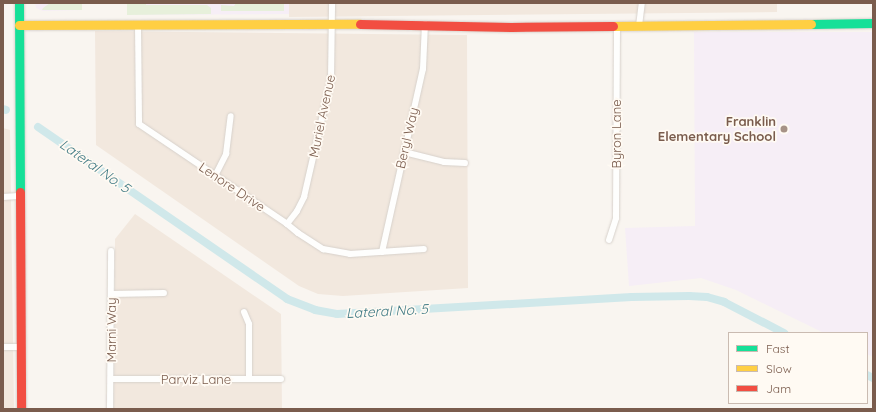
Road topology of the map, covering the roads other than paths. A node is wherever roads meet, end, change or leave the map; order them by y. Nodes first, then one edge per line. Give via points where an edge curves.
1 (19, 3) edge
2 (332, 3) edge
3 (642, 3) edge
4 (873, 23) edge
5 (138, 24) junction
6 (425, 24) junction
7 (19, 25) junction
8 (332, 25) junction
9 (617, 26) junction
10 (639, 26) junction
11 (231, 116) dead end
12 (404, 152) junction
13 (465, 164) dead end
14 (215, 176) junction
15 (18, 196) junction
16 (3, 197) edge
17 (287, 224) junction
18 (609, 240) dead end
19 (424, 249) dead end
20 (111, 251) dead end
21 (382, 252) junction
22 (164, 293) dead end
23 (110, 294) junction
24 (244, 312) dead end
25 (3, 347) edge
26 (20, 347) junction
27 (110, 379) junction
28 (249, 379) junction
29 (281, 379) dead end
30 (20, 409) edge
31 (110, 409) edge

1 - 7 street
2 - 8 street, Muriel Avenue
3 - 10 street
4 - 10 street
5 - 7 street
5 - 8 street
5 - 14 street, Lenore Drive via 139,124
6 - 8 street
6 - 9 street via 511,27
6 - 12 street, Beryl Way via 423,69
7 - 15 street
8 - 17 street, Muriel Avenue via 332,79 306,188 297,211
9 - 10 street
9 - 18 street, Byron Lane via 616,218
11 - 14 street via 226,154
12 - 13 street via 444,162
12 - 21 street, Beryl Way
14 - 17 street, Lenore Drive
15 - 16 street
15 - 26 street
17 - 21 street, Lenore Drive via 323,248 350,254
19 - 21 street, Lenore Drive
20 - 23 street, Marni Way
22 - 23 street
23 - 27 street, Marni Way
24 - 28 street via 249,324
25 - 26 street
26 - 30 street
27 - 28 street, Parviz Lane
27 - 31 street, Marni Way
28 - 29 street, Parviz Lane

